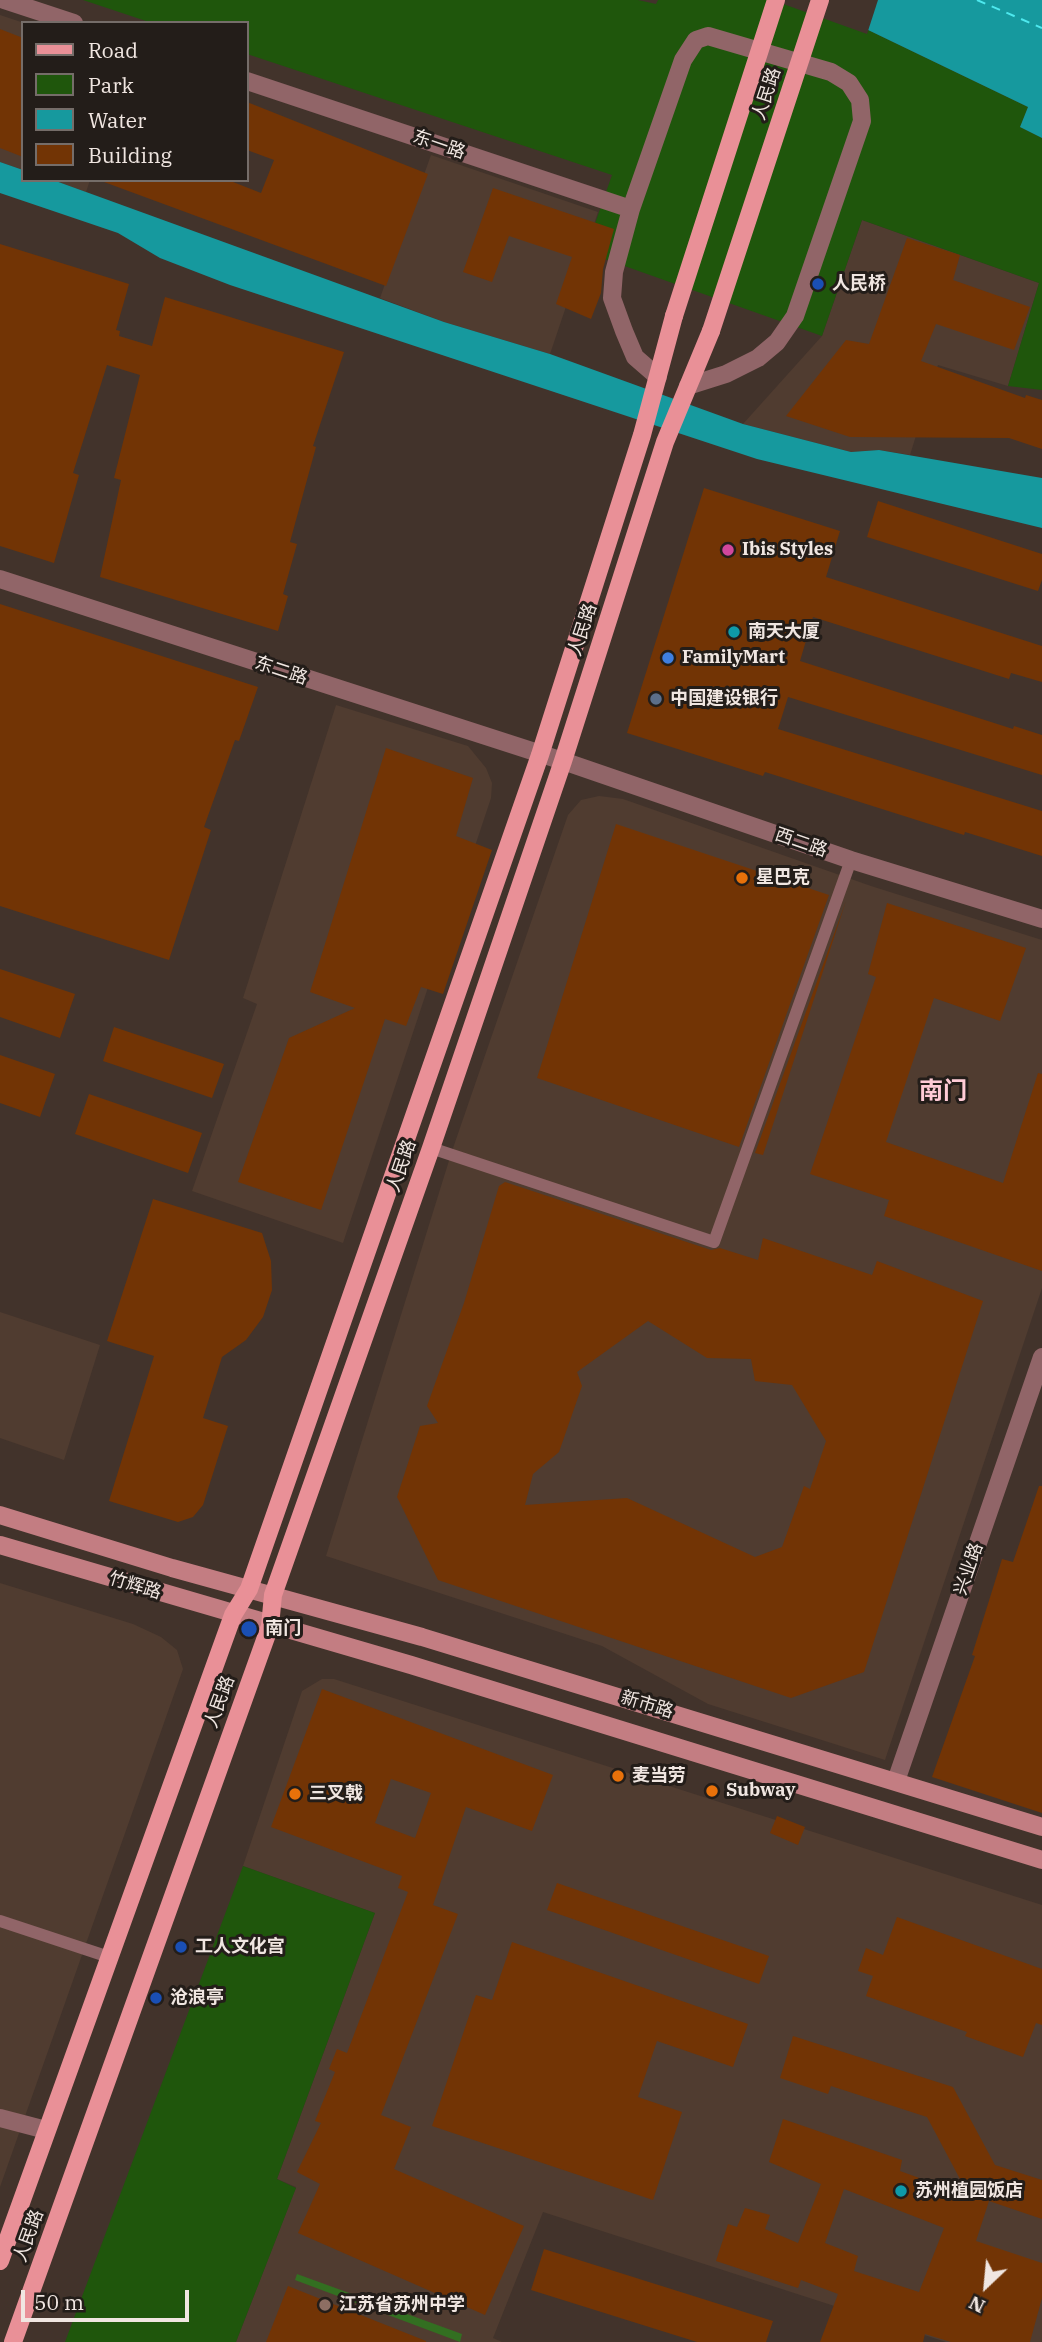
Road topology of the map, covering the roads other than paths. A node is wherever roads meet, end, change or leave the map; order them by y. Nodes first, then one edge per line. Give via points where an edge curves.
1 (4, 0) edge
2 (776, 0) edge
3 (820, 0) edge
4 (68, 21) edge
5 (248, 81) edge
6 (631, 209) junction
7 (658, 377) junction
8 (688, 386) junction
9 (0, 579) edge
10 (540, 755) junction
11 (563, 761) junction
12 (850, 860) junction
13 (1042, 919) edge
14 (431, 1148) junction
15 (1042, 1357) edge
16 (0, 1515) edge
17 (0, 1545) edge
18 (249, 1589) junction
19 (272, 1595) junction
20 (233, 1615) junction
21 (270, 1626) junction
22 (896, 1781) junction
23 (1042, 1827) edge
24 (1042, 1860) edge
25 (0, 1920) edge
26 (109, 1957) junction
27 (0, 2118) edge
28 (46, 2130) junction
29 (0, 2261) edge
30 (13, 2342) edge

1 - 4 street
2 - 7 main road, 人民路, bridge
3 - 8 main road, 人民路, bridge via 711,331
5 - 6 street, 东一路
6 - 7 street via 612,298 635,358
6 - 8 street via 683,60 696,40 708,36 831,72 849,83 860,100 862,121 795,316 777,342 758,358
7 - 10 main road, 人民路
8 - 11 main road, 人民路 via 665,442
9 - 10 street, 东二路
10 - 11 street, 东二路
10 - 18 main road, 人民路
11 - 12 street, 西二路
11 - 14 main road, 人民路
12 - 13 street, 西二路
12 - 14 lane via 714,1242
14 - 19 main road, 人民路
15 - 22 street, 兴业路
16 - 18 main road, 竹辉路
17 - 20 main road, 竹辉路
18 - 19 main road, 新市路
18 - 20 main road, 人民路
19 - 21 main road, 人民路
19 - 22 main road, 新市路
20 - 21 main road, 竹辉路
20 - 26 main road, 人民路
21 - 24 main road, 新市路 via 411,1665
21 - 30 main road, 人民路
22 - 23 main road, 新市路
25 - 26 lane
26 - 28 main road, 人民路
27 - 28 street
28 - 29 main road, 人民路

